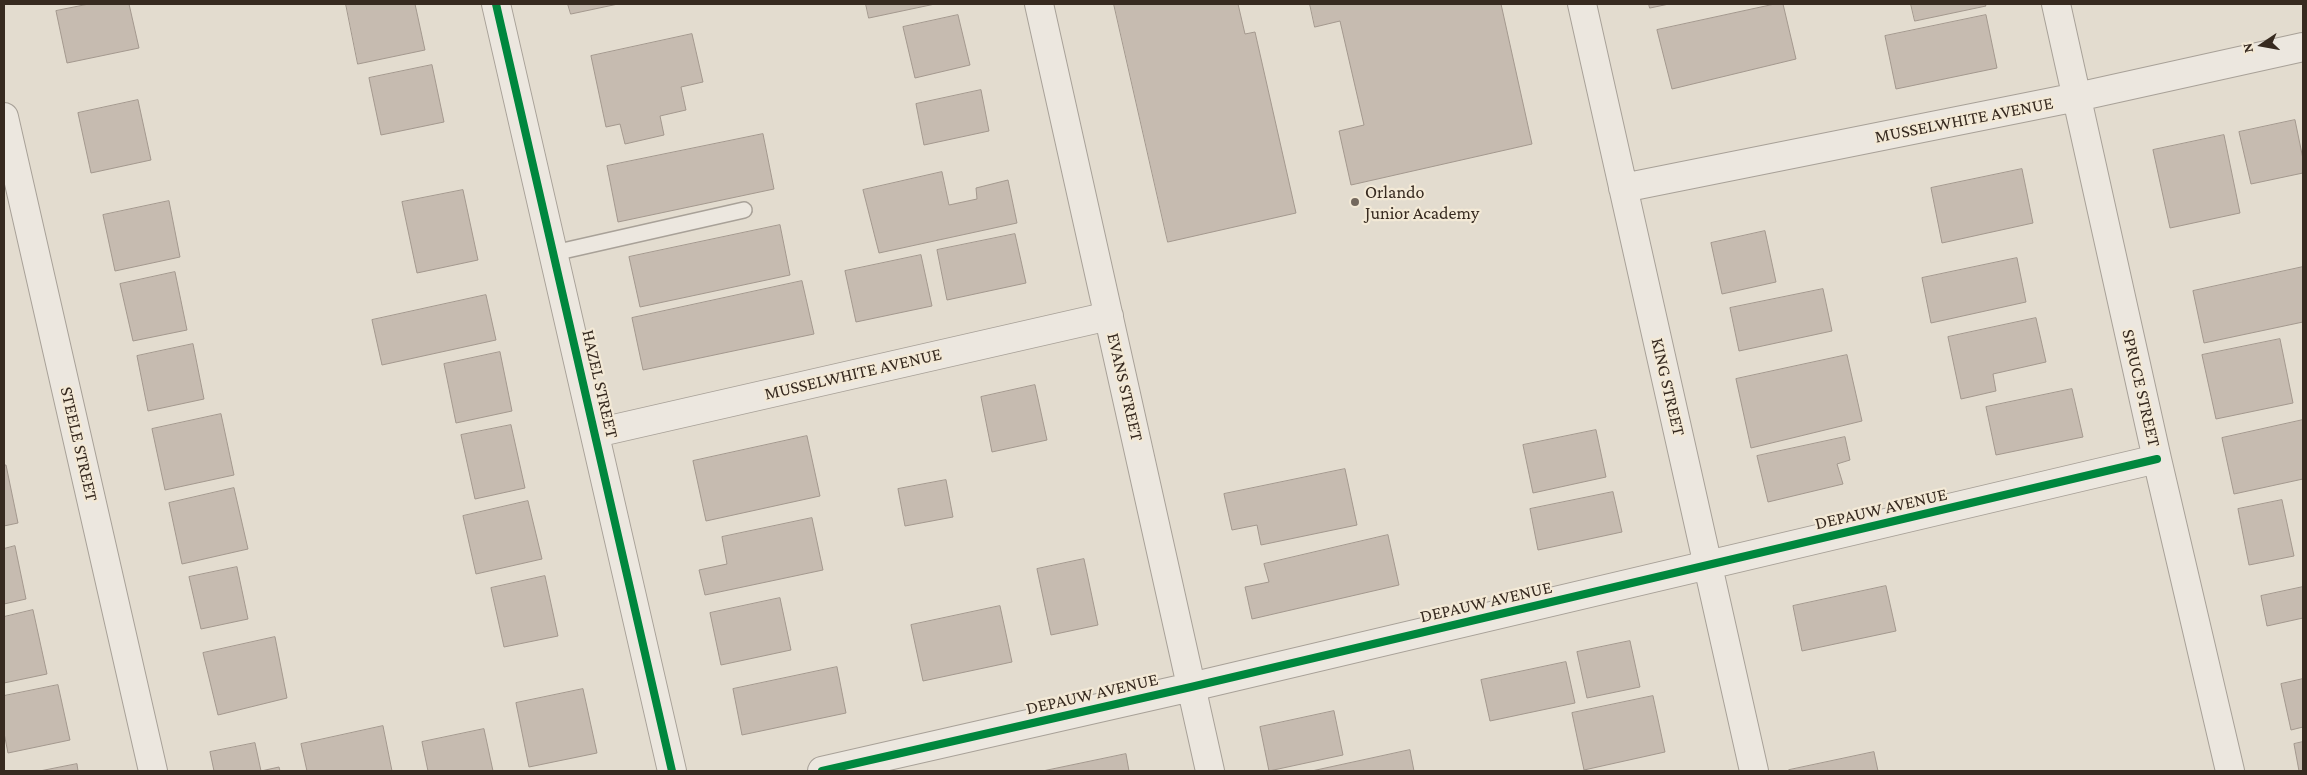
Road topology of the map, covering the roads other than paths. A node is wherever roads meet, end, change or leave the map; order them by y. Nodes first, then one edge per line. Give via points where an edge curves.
1 (496, 4) edge
2 (1039, 4) edge
3 (1582, 4) edge
4 (2056, 4) edge
5 (2303, 47) edge
6 (2077, 97) junction
7 (4, 117) edge
8 (1623, 188) junction
9 (744, 210) dead end
10 (554, 253) junction
11 (1109, 316) junction
12 (596, 433) junction
13 (2157, 459) junction
14 (1708, 565) junction
15 (1191, 687) junction
16 (154, 771) edge
17 (672, 771) edge
18 (822, 771) edge
19 (1210, 771) edge
20 (1754, 771) edge
21 (2230, 771) edge

1 - 10 street, HAZEL STREET
2 - 11 street, EVANS STREET
3 - 8 street, KING STREET
4 - 6 street, SPRUCE STREET
5 - 6 street, MUSSELWHITE AVENUE
6 - 8 street, MUSSELWHITE AVENUE
6 - 13 street, SPRUCE STREET
7 - 16 street, STEELE STREET
8 - 14 street, KING STREET
9 - 10 lane
10 - 12 street, HAZEL STREET
11 - 12 street, MUSSELWHITE AVENUE
11 - 15 street, EVANS STREET
12 - 17 street, HAZEL STREET
13 - 14 street, DEPAUW AVENUE
13 - 21 street, SPRUCE STREET
14 - 15 street, DEPAUW AVENUE
14 - 20 street, KING STREET
15 - 18 street, DEPAUW AVENUE
15 - 19 street, EVANS STREET

